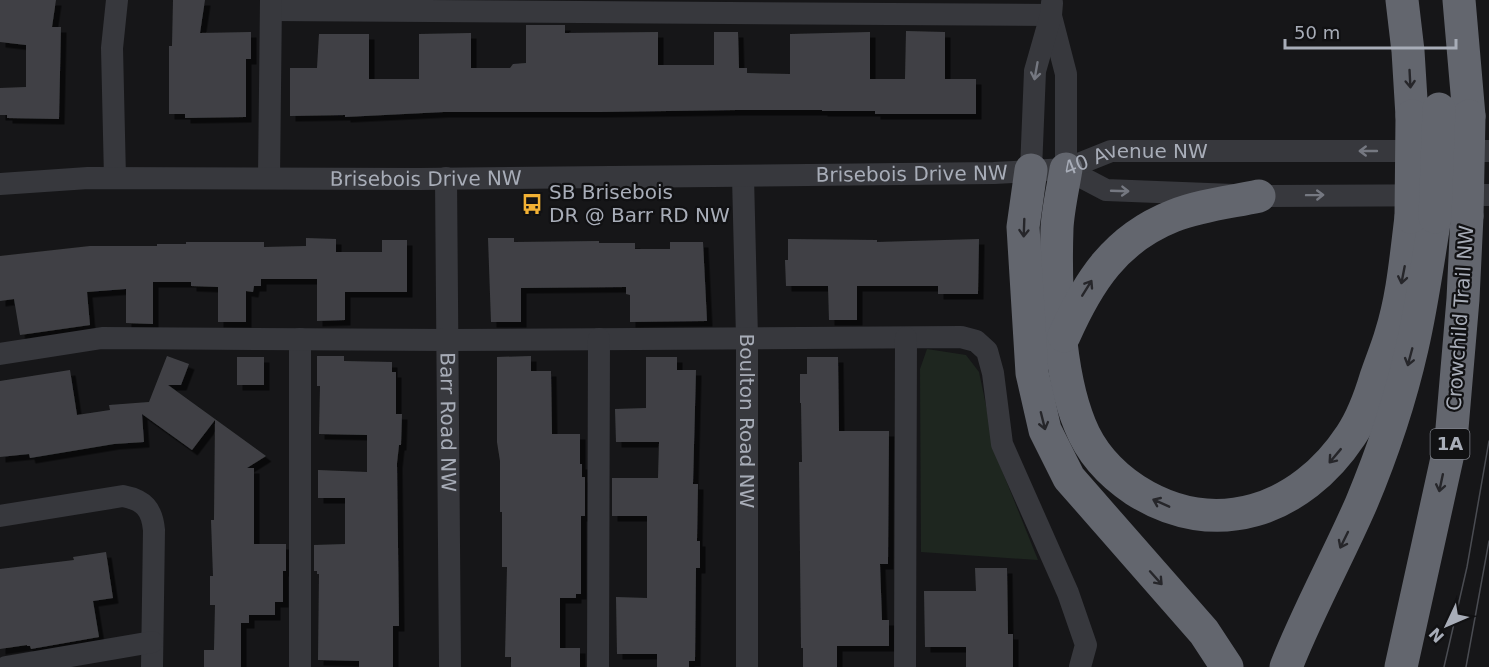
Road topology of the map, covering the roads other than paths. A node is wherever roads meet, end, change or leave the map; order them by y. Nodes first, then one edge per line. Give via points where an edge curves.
1 (117, 0) edge
2 (1402, 0) edge
3 (271, 5) edge
4 (1051, 8) edge
5 (1459, 8) edge
6 (1440, 114) junction
7 (1489, 151) edge
8 (1066, 169) junction
9 (1031, 170) junction
10 (743, 177) junction
11 (115, 178) junction
12 (269, 178) junction
13 (446, 178) junction
14 (0, 184) edge
15 (1259, 196) junction
16 (1478, 206) edge
17 (1423, 217) junction
18 (747, 338) junction
19 (906, 338) junction
20 (300, 339) junction
21 (599, 339) junction
22 (448, 340) junction
23 (1062, 341) junction
24 (0, 354) edge
25 (0, 516) edge
26 (152, 642) junction
27 (6, 667) edge
28 (152, 667) edge
29 (300, 667) edge
30 (450, 667) edge
31 (598, 667) edge
32 (747, 667) edge
33 (905, 667) edge
34 (1080, 667) edge
35 (1227, 667) edge
36 (1286, 667) edge
37 (1401, 667) edge

1 - 11 street via 112,48
2 -> 6 highway via 1408,51
3 - 4 street
3 - 12 street
4 - 8 street via 1066,74
4 -> 9 street via 1035,71
5 - 6 highway, Crowchild Trail NW / 1A
6 - 16 highway, Crowchild Trail NW / 1A, bridge
6 - 17 highway, bridge
7 -> 8 street, 40 Avenue NW via 1111,151
8 - 9 street, Brisebois Drive NW
8 -> 15 street, 40 Avenue NW via 1106,190
8 - 23 highway via 1057,226
9 - 10 street, Brisebois Drive NW
9 -> 35 highway via 1023,227 1032,373 1044,430 1069,478 1204,632
10 - 13 street, Brisebois Drive NW
10 - 18 street, Boulton Road NW
11 - 12 street, Brisebois Drive NW
11 - 14 street, Brisebois Drive NW
12 - 13 street, Brisebois Drive NW
13 - 22 street, Barr Road NW
15 -> 16 street, 40 Avenue NW
23 -> 15 highway via 1093,279 1122,247 1145,230 1172,216
16 -> 37 highway, Crowchild Trail NW / 1A via 1463,299 1451,440
17 -> 23 highway via 1405,268 1392,332 1362,414 1326,466 1293,493 1260,509 1216,516 1186,512 1145,496 1119,478 1096,454 1080,427
17 -> 36 highway via 1417,327 1395,413 1360,505
18 - 19 street
18 - 21 street
18 - 32 street, Boulton Road NW
19 - 33 street
19 - 34 street via 961,337 976,341 987,351 1002,444 1068,593 1086,645
20 - 22 street
20 - 24 street via 102,338
20 - 29 street
21 - 22 street
21 - 31 street
22 - 30 street, Barr Road NW
25 - 26 street via 123,496 146,506 154,530
26 - 27 street
26 - 28 street

